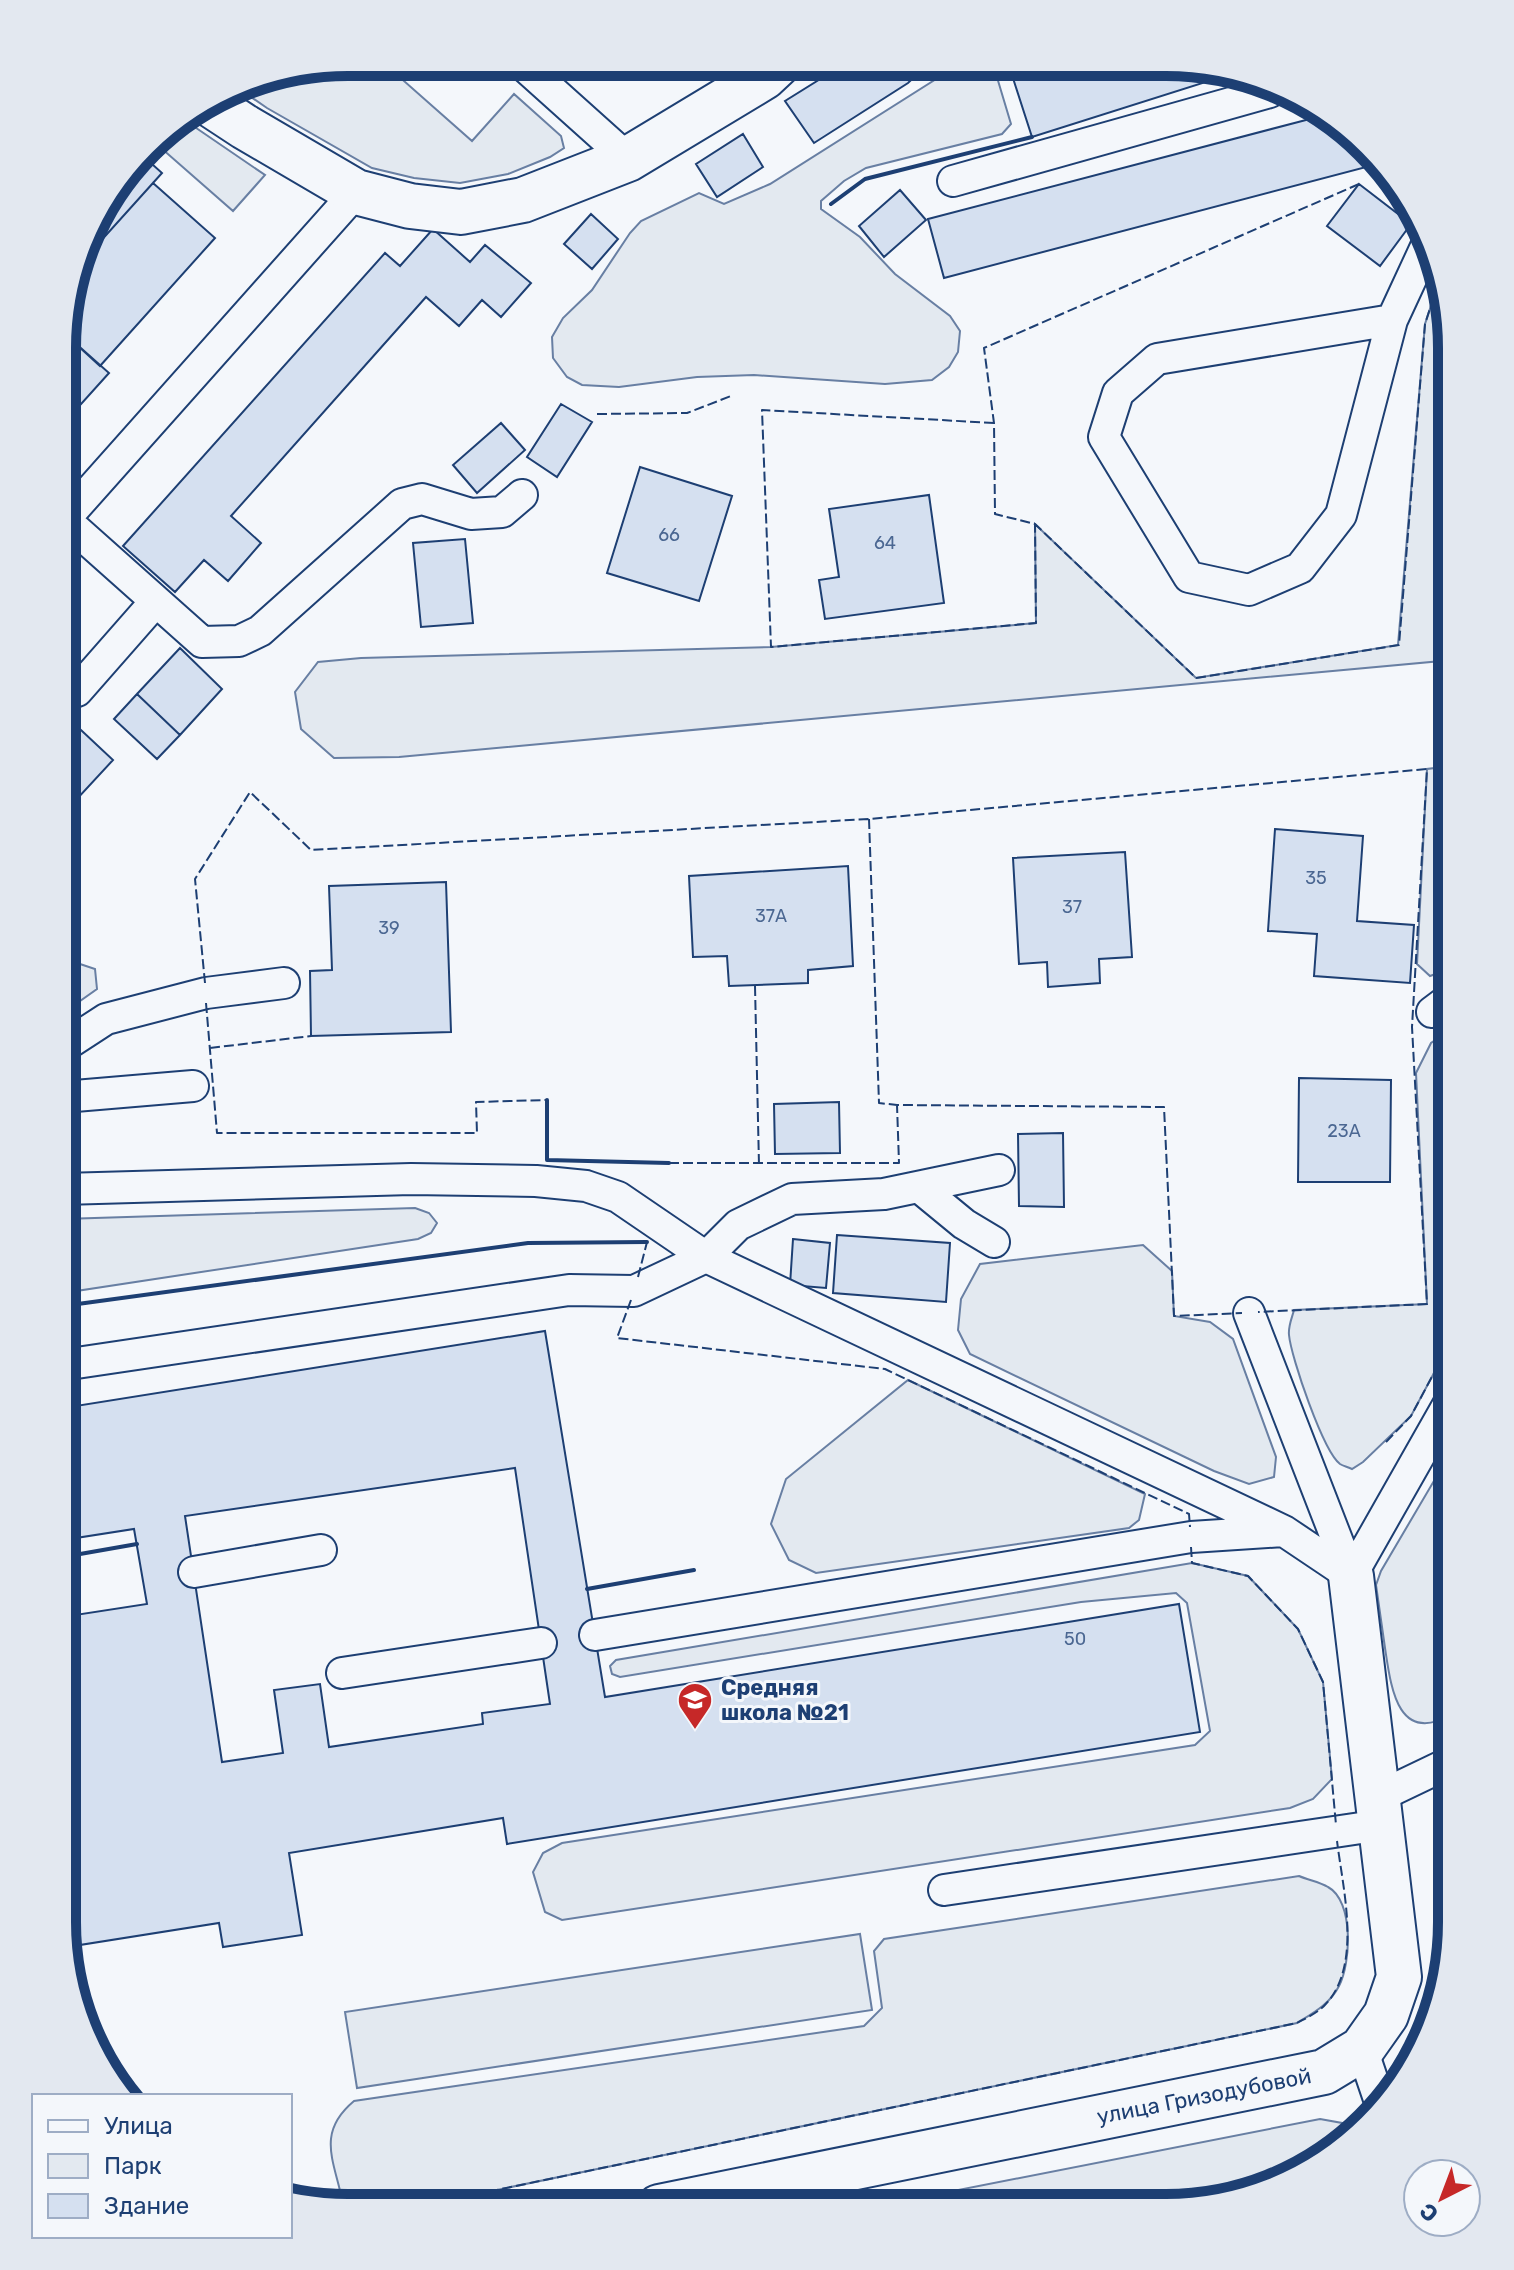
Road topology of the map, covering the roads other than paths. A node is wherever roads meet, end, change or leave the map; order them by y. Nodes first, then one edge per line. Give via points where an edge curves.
1 (535, 76) edge
2 (765, 76) edge
3 (1262, 94) edge
4 (218, 109) edge
5 (628, 159) junction
6 (953, 181) dead end
7 (356, 192) junction
8 (1422, 256) edge
9 (1392, 320) junction
10 (522, 495) dead end
11 (76, 507) edge
12 (76, 531) edge
13 (156, 601) junction
14 (77, 691) dead end
15 (284, 983) dead end
16 (76, 1039) edge
17 (193, 1086) dead end
18 (76, 1096) edge
19 (999, 1170) dead end
20 (919, 1187) junction
21 (76, 1189) edge
22 (994, 1242) dead end
23 (706, 1257) junction
24 (1249, 1313) dead end
25 (76, 1363) edge
26 (1437, 1442) edge
27 (1284, 1531) junction
28 (321, 1550) dead end
29 (194, 1572) dead end
30 (1351, 1576) junction
31 (595, 1635) dead end
32 (541, 1643) dead end
33 (342, 1673) dead end
34 (1437, 1771) edge
35 (1379, 1811) junction
36 (944, 1890) dead end
37 (1362, 2049) junction
38 (1380, 2089) edge
39 (723, 2194) edge

1 - 5 lane
2 - 5 street
3 - 6 lane
4 - 7 street
5 - 7 street via 523,200 461,212
7 - 11 lane
8 - 9 lane
9 - 9 lane via 1341,515 1300,568 1249,590 1189,577 1104,437 1118,393 1157,359
10 - 13 lane via 502,512 471,514 422,499 402,504 260,631 239,641 202,642
12 - 13 lane
13 - 14 lane
15 - 16 lane via 206,993 106,1019
17 - 18 lane
19 - 20 lane
20 - 22 lane
20 - 23 lane via 792,1199 738,1225
21 - 23 lane via 411,1179 586,1186 618,1197
23 - 25 lane via 634,1291 569,1290
23 - 27 lane
24 - 30 lane
26 - 30 lane
27 - 30 lane
27 - 31 lane via 1191,1537
28 - 29 lane
30 - 35 street, улица Гризодубовой
32 - 33 lane
34 - 35 lane
35 - 36 lane
35 - 37 street, улица Гризодубовой via 1399,1977 1386,2015
37 - 38 lane
37 - 39 street, улица Гризодубовой via 1324,2072

